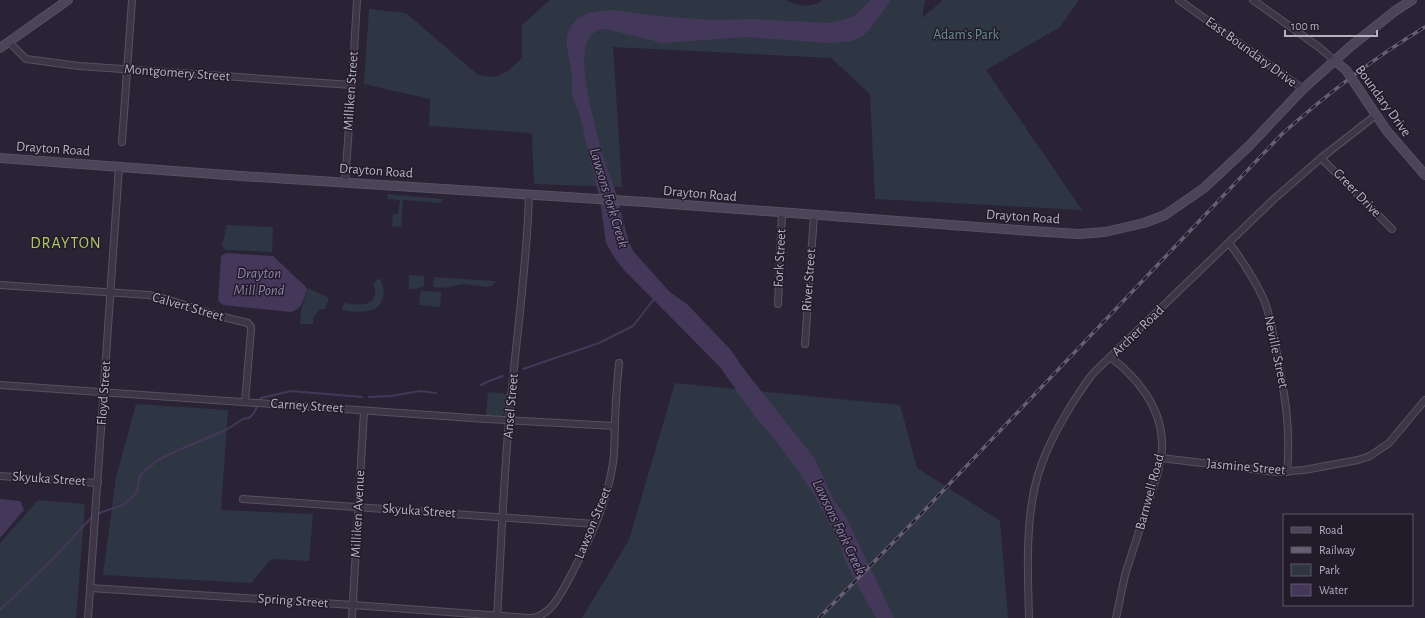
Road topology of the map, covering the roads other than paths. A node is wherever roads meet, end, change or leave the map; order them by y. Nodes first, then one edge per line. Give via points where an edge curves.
1 (68, 0) edge
2 (132, 0) edge
3 (357, 0) edge
4 (1179, 0) edge
5 (1253, 0) edge
6 (1412, 0) edge
7 (9, 42) junction
8 (0, 48) edge
9 (1335, 61) junction
10 (127, 69) junction
11 (352, 85) junction
12 (1303, 89) junction
13 (1376, 115) junction
14 (122, 142) dead end
15 (0, 158) edge
16 (1322, 158) junction
17 (119, 167) junction
18 (1425, 175) edge
19 (345, 182) junction
20 (529, 194) junction
21 (782, 213) junction
22 (814, 215) junction
23 (1392, 229) dead end
24 (1228, 243) junction
25 (0, 285) edge
26 (111, 292) junction
27 (778, 304) dead end
28 (805, 344) dead end
29 (1110, 357) junction
30 (619, 362) dead end
31 (0, 385) edge
32 (104, 392) junction
33 (1425, 400) edge
34 (245, 402) junction
35 (364, 411) junction
36 (509, 420) junction
37 (615, 426) junction
38 (1161, 458) junction
39 (1287, 472) junction
40 (0, 476) edge
41 (98, 483) junction
42 (243, 499) dead end
43 (358, 507) junction
44 (503, 517) junction
45 (595, 524) junction
46 (90, 588) junction
47 (353, 605) junction
48 (497, 617) edge
49 (88, 618) edge
50 (352, 618) edge
51 (529, 618) edge
52 (532, 618) edge
53 (1029, 618) edge
54 (1116, 618) edge

1 - 7 main road
2 - 10 street
3 - 11 street, Milliken Street
4 - 12 street, East Boundary Drive
5 - 9 street
6 - 9 main road, Drayton Road via 1394,11
7 - 8 main road
7 - 10 street, Montgomery Street via 26,59
9 - 12 main road, Drayton Road
9 - 13 main road, Boundary Drive, bridge via 1346,70
10 - 11 street, Montgomery Street
10 - 14 street
11 - 19 street, Milliken Street
12 - 22 main road, Drayton Road via 1249,146 1204,188 1164,215 1144,223 1105,232 1079,234
13 - 16 street, Archer Road
13 - 18 main road, Boundary Drive
15 - 17 main road, Drayton Road
16 - 23 street, Greer Drive
16 - 24 street, Archer Road
17 - 19 main road, Drayton Road
17 - 26 street, Floyd Street
19 - 20 main road, Drayton Road
20 - 21 main road, Drayton Road
20 - 36 street, Ansel Street
21 - 22 main road, Drayton Road
21 - 27 street, Fork Street
22 - 28 street, River Street
24 - 29 street, Archer Road
24 - 39 street, Neville Street via 1259,290 1268,313 1286,405 1289,438
25 - 26 street, Calvert Street
26 - 32 street, Floyd Street
26 - 34 street, Calvert Street via 159,297 248,324 251,330
29 - 38 street, Barnwell Road via 1132,376 1149,399 1162,434
29 - 53 street, Archer Road via 1091,377 1060,424 1038,473 1029,524
30 - 37 street, Lawson Street
31 - 32 street, Carney Street
32 - 34 street, Carney Street
32 - 41 street, Floyd Street
33 - 39 street, Jasmine Street via 1389,443 1370,456 1322,468
34 - 35 street, Carney Street
35 - 36 street, Carney Street
35 - 43 street, Milliken Avenue
36 - 37 street, Carney Street
36 - 44 street, Ansel Street
37 - 45 street, Lawson Street via 609,482
38 - 39 street, Jasmine Street
38 - 54 street, Barnwell Road via 1125,575
40 - 41 street, Skyuka Street
41 - 46 street, Floyd Street
42 - 43 street, Skyuka Street
43 - 44 street, Skyuka Street
43 - 47 street, Milliken Avenue
44 - 45 street, Skyuka Street
44 - 48 street, Ansel Street
45 - 52 street, Lawson Street via 584,551 556,601 546,613
46 - 47 street, Spring Street
46 - 49 street, Floyd Street
47 - 48 street, Spring Street
47 - 50 street, Milliken Avenue
48 - 51 street

